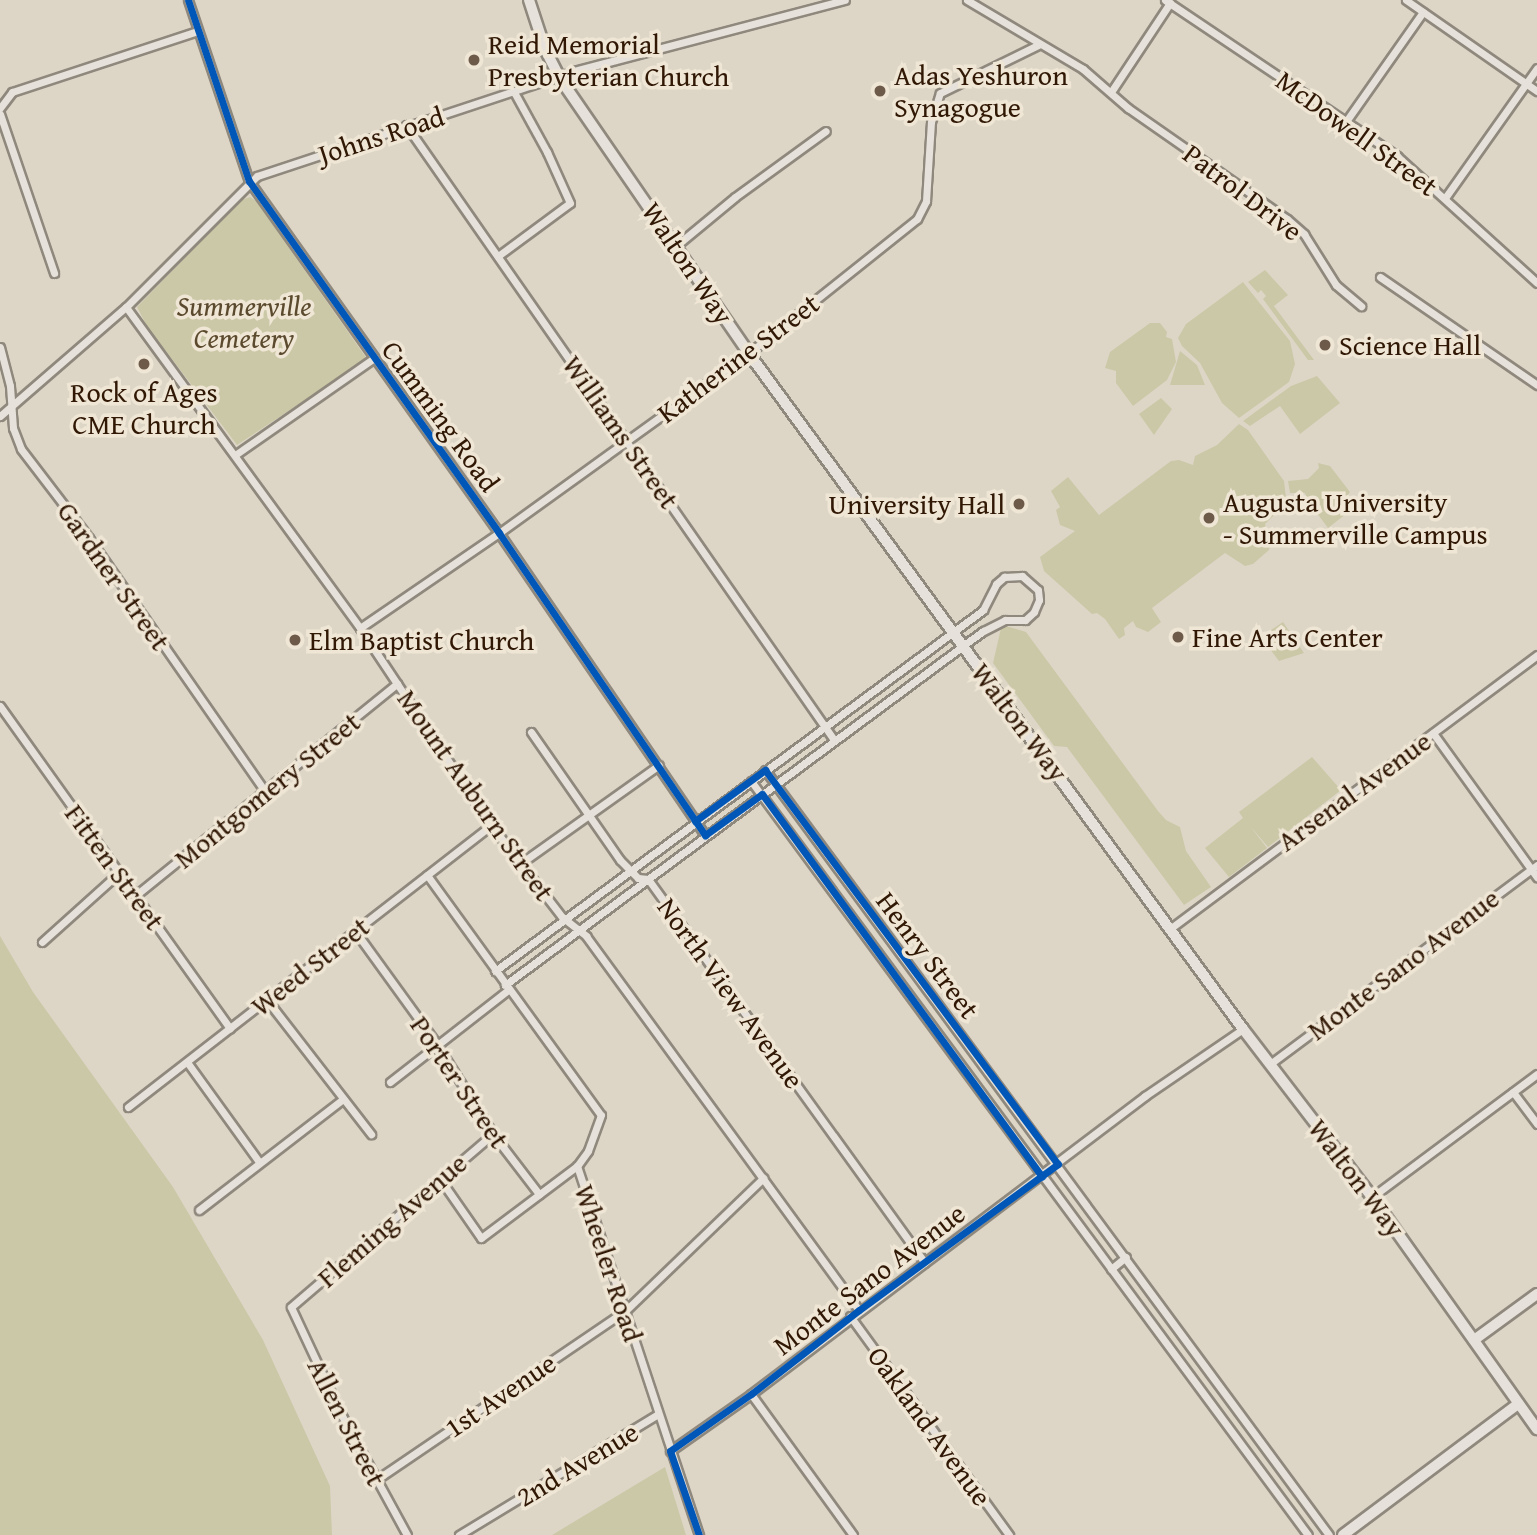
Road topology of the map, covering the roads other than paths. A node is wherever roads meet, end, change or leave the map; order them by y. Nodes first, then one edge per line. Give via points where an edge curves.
1 (188, 0) edge
2 (528, 0) edge
3 (845, 0) edge
4 (967, 0) edge
5 (1406, 0) edge
6 (1167, 2) edge
7 (1423, 12) junction
8 (197, 31) junction
9 (1038, 44) junction
10 (1537, 68) edge
11 (559, 76) junction
12 (1527, 83) junction
13 (1537, 91) edge
14 (514, 92) junction
15 (1111, 92) junction
16 (0, 108) edge
17 (0, 114) edge
18 (1347, 120) junction
19 (406, 125) junction
20 (826, 131) dead end
21 (249, 181) junction
22 (1445, 198) junction
23 (677, 245) junction
24 (498, 256) junction
25 (54, 273) dead end
26 (1380, 277) dead end
27 (1537, 283) edge
28 (1361, 306) dead end
29 (126, 307) junction
30 (0, 347) edge
31 (749, 353) junction
32 (374, 358) junction
33 (1537, 385) edge
34 (9, 408) junction
35 (0, 416) edge
36 (627, 440) junction
37 (235, 455) junction
38 (499, 533) junction
39 (359, 628) junction
40 (953, 631) junction
41 (963, 645) junction
42 (1537, 655) edge
43 (884, 682) junction
44 (397, 684) junction
45 (894, 696) junction
46 (0, 706) edge
47 (825, 726) junction
48 (531, 732) dead end
49 (1433, 733) junction
50 (834, 740) junction
51 (659, 765) junction
52 (765, 770) junction
53 (751, 781) junction
54 (776, 784) junction
55 (265, 791) junction
56 (762, 794) junction
57 (589, 817) junction
58 (695, 821) junction
59 (491, 825) junction
60 (705, 835) junction
61 (521, 863) junction
62 (1534, 867) edge
63 (630, 870) junction
64 (119, 873) junction
65 (427, 875) junction
66 (1537, 877) edge
67 (648, 879) junction
68 (136, 895) junction
69 (874, 916) junction
70 (565, 918) junction
71 (859, 926) junction
72 (1171, 928) junction
73 (581, 930) junction
74 (355, 931) junction
75 (42, 942) dead end
76 (495, 971) junction
77 (506, 987) junction
78 (267, 1000) junction
79 (940, 1005) junction
80 (925, 1016) junction
81 (230, 1028) junction
82 (1243, 1028) junction
83 (436, 1043) junction
84 (187, 1062) junction
85 (1270, 1064) junction
86 (1537, 1074) edge
87 (390, 1082) dead end
88 (1513, 1092) junction
89 (343, 1099) junction
90 (128, 1107) dead end
91 (1537, 1124) edge
92 (371, 1134) dead end
93 (494, 1134) junction
94 (259, 1162) junction
95 (1058, 1164) junction
96 (577, 1166) junction
97 (1042, 1176) junction
98 (763, 1178) junction
99 (440, 1179) junction
100 (539, 1194) junction
101 (1372, 1197) junction
102 (199, 1210) dead end
103 (1126, 1258) junction
104 (925, 1263) junction
105 (1111, 1269) junction
106 (1537, 1294) edge
107 (291, 1307) joint
108 (859, 1310) junction
109 (625, 1311) junction
110 (850, 1316) junction
111 (1186, 1339) junction
112 (1474, 1340) junction
113 (1171, 1350) junction
114 (751, 1394) junction
115 (1518, 1404) junction
116 (1235, 1407) junction
117 (659, 1414) junction
118 (1222, 1419) junction
119 (1537, 1429) edge
120 (670, 1451) junction
121 (376, 1480) junction
122 (407, 1535) edge
123 (459, 1535) edge
124 (698, 1535) edge
125 (853, 1535) edge
126 (1009, 1535) edge
127 (1308, 1535) edge
128 (1329, 1535) edge
129 (1343, 1535) edge

1 - 8 street, Cumming Road
2 - 11 main road, Walton Way
3 - 11 street, Johns Road
4 - 9 street, Patrol Drive
5 - 7 street
6 - 15 street
6 - 18 street, McDowell Street
7 - 12 street
7 - 18 street
8 - 16 street via 12,92
8 - 21 street, Cumming Road
9 - 15 street, Patrol Drive via 1083,69
9 - 31 street, Katherine Street via 940,93 931,122 927,193 918,219
10 - 12 street
11 - 14 street, Johns Road
11 - 23 main road, Walton Way
12 - 13 street
12 - 22 street
14 - 19 street, Johns Road
14 - 24 street via 570,203
15 - 28 street, Patrol Drive via 1287,219 1304,234 1336,285
17 - 25 street
18 - 22 street, McDowell Street
19 - 21 street, Johns Road
19 - 24 street, Williams Street
20 - 23 street
21 - 29 street, Johns Road
21 - 32 street, Cumming Road
22 - 27 street, McDowell Street
23 - 31 main road, Walton Way
24 - 36 street, Williams Street
26 - 33 street
29 - 34 street, Johns Road
29 - 37 street, Mount Auburn Street
30 - 34 street, Gardner Street via 10,386
31 - 36 street, Katherine Street
31 - 40 main road, Walton Way
32 - 37 street
32 - 38 street, Cumming Road
34 - 35 street, Johns Road
34 - 55 street, Gardner Street via 21,449 89,538
36 - 38 street, Katherine Street
36 - 47 street, Williams Street
37 - 39 street, Mount Auburn Street
38 - 39 street, Katherine Street
38 - 51 street, Cumming Road
39 - 44 street, Mount Auburn Street
40 - 41 main road, Walton Way
40 - 41 street via 983,610 1004,577 1022,576 1038,590 1034,612 1025,620 996,624
40 - 43 street
41 - 45 street
41 - 72 main road, Walton Way
42 - 49 street, Arsenal Avenue
43 - 45 street
43 - 47 street
44 - 55 street, Montgomery Street
44 - 59 street, Mount Auburn Street
45 - 50 street
46 - 64 street, Fitten Street
47 - 50 street, Williams Street
47 - 52 street
48 - 57 street, North View Avenue
49 - 62 street
49 - 72 street, Arsenal Avenue
50 - 54 street
51 - 57 street
51 - 58 street, Cumming Road
52 - 53 street
52 - 54 street, Henry Street
53 - 56 street, Henry Street
53 - 58 street
54 - 56 street
54 - 69 street, Henry Street
55 - 68 street, Montgomery Street
56 - 60 street
56 - 71 street, Henry Street
57 - 61 street
57 - 63 street, North View Avenue
58 - 60 street, Cumming Road
58 - 63 street
59 - 61 street, Mount Auburn Street
59 - 65 street, Weed Street
60 - 67 street
61 - 70 street, Mount Auburn Street
62 - 66 street
62 - 85 street, Monte Sano Avenue
63 - 67 street, North View Avenue via 638,878
63 - 70 street
64 - 68 street, Fitten Street
64 - 75 street
65 - 74 street, Weed Street
65 - 76 street, Wheeler Road
67 - 73 street
67 - 104 street, North View Avenue
68 - 81 street, Fitten Street
69 - 71 street, Henry Street
69 - 79 street, Henry Street
70 - 73 street, Mount Auburn Street
70 - 76 street
71 - 80 street, Henry Street
72 - 82 main road, Walton Way
73 - 77 street
73 - 98 street, Mount Auburn Street
74 - 78 street, Weed Street
74 - 83 street, Porter Street
76 - 77 street, Wheeler Road
77 - 83 street
77 - 96 street, Wheeler Road via 601,1115 588,1151
78 - 81 street, Weed Street
78 - 89 street
79 - 80 street, Henry Street
79 - 95 street, Henry Street
80 - 97 street, Henry Street
81 - 84 street, Weed Street
82 - 85 main road, Walton Way
82 - 95 street, Monte Sano Avenue
83 - 87 street
83 - 93 street, Porter Street
84 - 90 street, Weed Street
84 - 94 street
85 - 101 main road, Walton Way
86 - 88 street
88 - 91 street
88 - 101 street
89 - 92 street
89 - 94 street
93 - 99 street, Fleming Avenue
93 - 100 street, Porter Street
94 - 102 street
95 - 97 street, Monte Sano Avenue
95 - 103 street, Henry Street
96 - 100 street
96 - 109 street, Wheeler Road
97 - 104 street, Monte Sano Avenue
97 - 105 street, Henry Street
98 - 108 street, Mount Auburn Street
98 - 109 street, 1st Avenue
99 - 100 street via 481,1238
99 - 107 street, Fleming Avenue
101 - 112 main road, Walton Way
103 - 105 street
103 - 111 street, Henry Street
104 - 108 street, Monte Sano Avenue
105 - 113 street, Henry Street
106 - 112 main road
107 - 121 street, Allen Street
108 - 110 street, Monte Sano Avenue
109 - 117 street, Wheeler Road
109 - 121 street, 1st Avenue
110 - 114 street, Monte Sano Avenue
110 - 126 street, Oakland Avenue
111 - 113 street
111 - 116 street, Henry Street
112 - 115 main road, Walton Way
113 - 118 street, Henry Street
114 - 120 street, Monte Sano Avenue
114 - 125 street
115 - 119 main road, Walton Way
115 - 129 main road
116 - 118 street
116 - 128 street, Henry Street
117 - 120 street, Wheeler Road
117 - 123 street, 2nd Avenue
118 - 127 street, Henry Street
120 - 124 street, Wheeler Road
121 - 122 street, Allen Street

